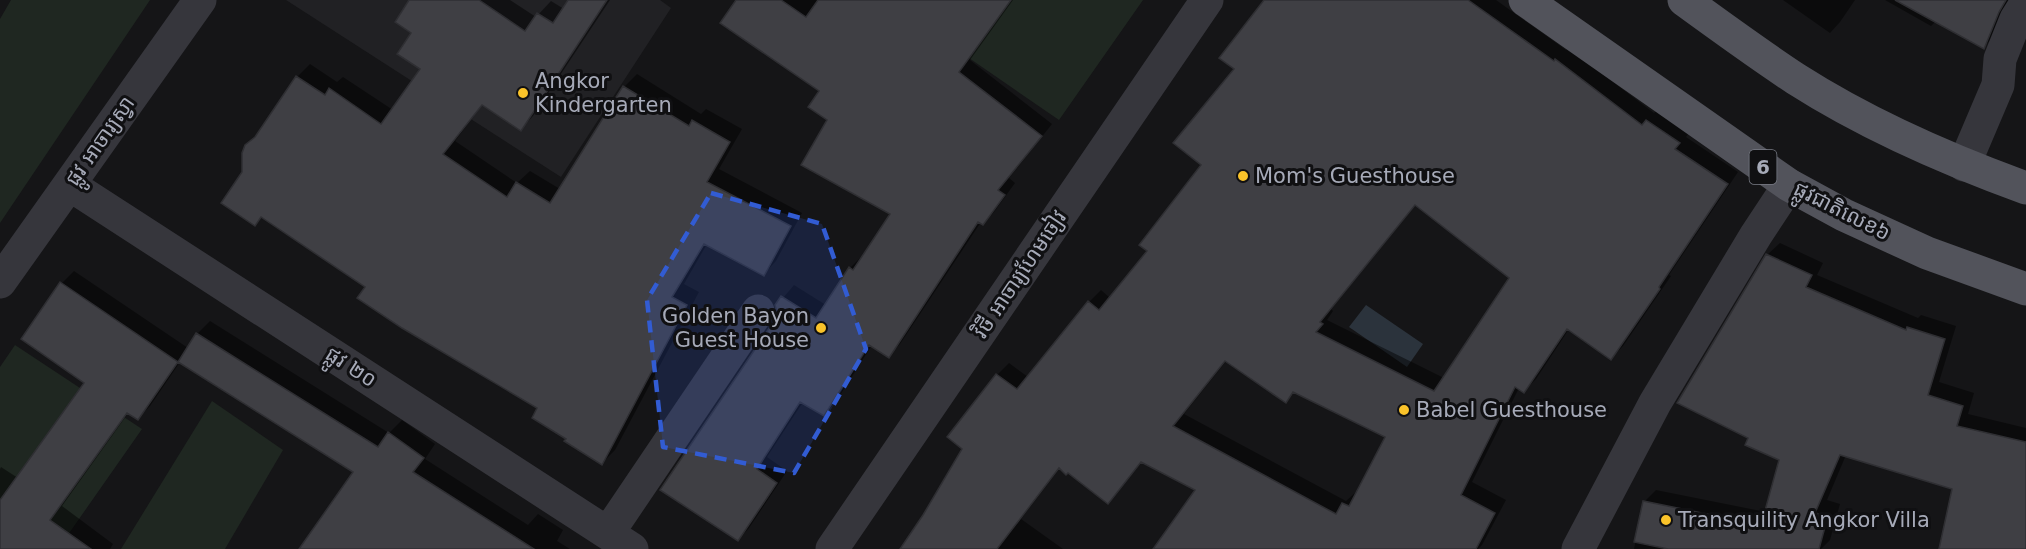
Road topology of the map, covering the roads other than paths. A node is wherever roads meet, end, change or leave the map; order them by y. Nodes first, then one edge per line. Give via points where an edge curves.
1 (200, 0) edge
2 (1207, 0) edge
3 (1526, 0) edge
4 (1684, 0) edge
5 (2026, 3) edge
6 (1964, 165) junction
7 (70, 185) junction
8 (1789, 185) junction
9 (2026, 188) edge
10 (0, 282) edge
11 (2026, 289) edge
12 (758, 311) dead end
13 (620, 541) edge
14 (832, 549) edge
15 (1578, 549) edge

1 - 7 street, ផ្លូវ អាចារ្យស្វា
2 - 14 street, វិថី អាចារ្យហែមចៀវ
3 - 8 main road, ផ្លូវជាតិលេខ៦ / 6
4 - 6 main road via 1796,79 1845,108
5 - 6 street via 2000,59 1998,85
6 - 9 main road
7 - 10 street, ផ្លូវ អាចារ្យស្វា
7 - 13 street, ផ្លូវ ២០
8 - 11 main road, ផ្លូវជាតិលេខ៦ / 6 via 1927,253
8 - 15 street via 1655,403
12 - 13 street

